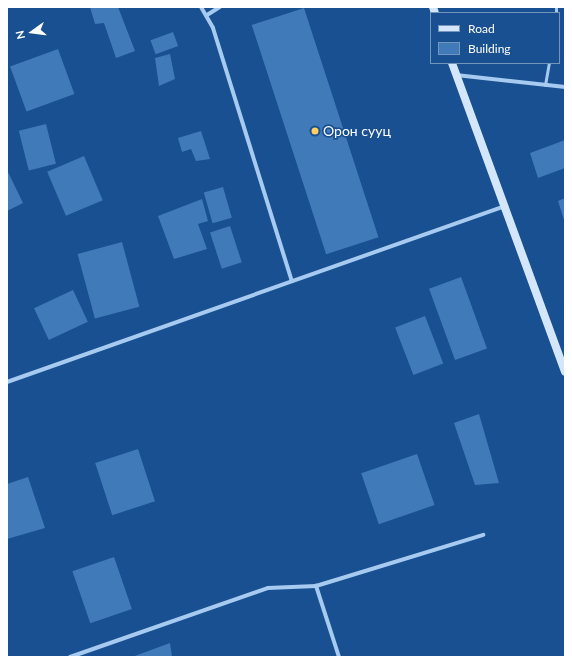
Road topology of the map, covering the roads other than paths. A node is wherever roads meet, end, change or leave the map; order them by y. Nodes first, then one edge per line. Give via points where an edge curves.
1 (201, 7) edge
2 (220, 7) edge
3 (207, 15) junction
4 (452, 64) edge
5 (549, 64) edge
6 (456, 75) junction
7 (545, 85) junction
8 (565, 87) edge
9 (505, 206) junction
10 (292, 281) junction
11 (565, 372) edge
12 (7, 382) edge
13 (483, 534) dead end
14 (316, 586) junction
15 (70, 657) edge
16 (339, 657) edge

1 - 3 street
2 - 3 street
3 - 10 street
4 - 6 main road
5 - 7 lane
6 - 7 street
6 - 9 main road
7 - 8 street
9 - 10 street
9 - 11 main road
10 - 12 street
13 - 14 street
14 - 15 street via 268,588
14 - 16 street

